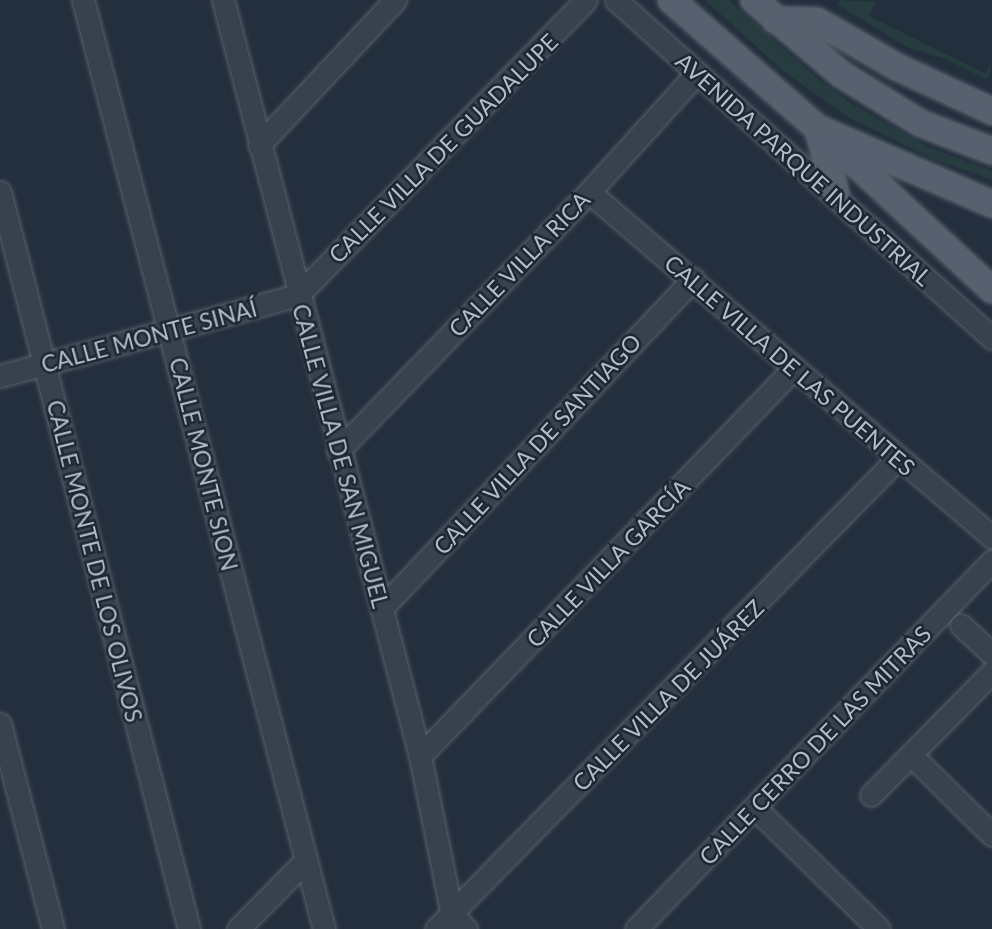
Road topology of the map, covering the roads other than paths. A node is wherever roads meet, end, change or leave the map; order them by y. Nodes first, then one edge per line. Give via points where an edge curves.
1 (83, 0) edge
2 (223, 0) edge
3 (395, 0) edge
4 (586, 0) edge
5 (616, 0) edge
6 (671, 0) edge
7 (754, 0) edge
8 (775, 20) junction
9 (697, 73) junction
10 (992, 111) edge
11 (817, 128) junction
12 (259, 145) junction
13 (992, 151) edge
14 (0, 192) edge
15 (589, 192) junction
16 (836, 194) junction
17 (992, 204) edge
18 (693, 279) junction
19 (992, 290) edge
20 (298, 295) junction
21 (170, 332) junction
22 (992, 338) edge
23 (44, 364) junction
24 (794, 368) junction
25 (0, 376) edge
26 (338, 451) junction
27 (898, 458) junction
28 (992, 537) edge
29 (992, 561) edge
30 (382, 608) junction
31 (961, 625) dead end
32 (992, 654) edge
33 (992, 672) edge
34 (0, 724) edge
35 (911, 755) junction
36 (420, 756) junction
37 (871, 795) dead end
38 (755, 808) junction
39 (992, 835) edge
40 (305, 861) junction
41 (452, 914) junction
42 (649, 925) edge
43 (53, 929) edge
44 (189, 929) edge
45 (238, 929) edge
46 (324, 929) edge
47 (436, 929) edge
48 (466, 929) edge
49 (879, 929) edge

1 - 21 street, CALLE MONTE SION
2 - 12 street, CALLE VILLA DE SAN MIGUEL
3 - 12 street
4 - 20 street, CALLE VILLA DE GUADALUPE
5 - 9 street, AVENIDA PARQUE INDUSTRIAL
6 - 11 main road
7 - 8 main road
8 - 10 main road via 817,21 897,67
8 - 13 main road via 841,74 920,123
9 - 15 street, CALLE VILLA RICA
9 - 16 street, AVENIDA PARQUE INDUSTRIAL
11 - 16 main road
11 - 17 main road
11 - 19 main road
12 - 20 street, CALLE VILLA DE SAN MIGUEL
14 - 23 street, CALLE MONTE DE LOS OLIVOS
15 - 18 street, CALLE VILLA DE LAS PUENTES
15 - 26 street, CALLE VILLA RICA
16 - 22 street, AVENIDA PARQUE INDUSTRIAL
18 - 24 street, CALLE VILLA DE LAS PUENTES
18 - 30 street, CALLE VILLA DE SANTIAGO
20 - 21 street, CALLE MONTE SINAÍ
20 - 26 street, CALLE VILLA DE SAN MIGUEL
21 - 23 street, CALLE MONTE SINAÍ
21 - 40 street, CALLE MONTE SION
23 - 25 street, CALLE MONTE SINAÍ
23 - 44 street, CALLE MONTE DE LOS OLIVOS
24 - 27 street, CALLE VILLA DE LAS PUENTES
24 - 36 street, CALLE VILLA GARCÍA
26 - 30 street, CALLE VILLA DE SAN MIGUEL
27 - 28 street, CALLE VILLA DE LAS PUENTES
27 - 41 street, CALLE VILLA DE JUÁREZ
29 - 38 street, CALLE CERRO DE LAS MITRAS
30 - 36 street, CALLE VILLA DE SAN MIGUEL
31 - 32 street
33 - 35 street
34 - 43 street
35 - 37 street
35 - 39 street
36 - 41 street, CALLE VILLA DE SAN MIGUEL
38 - 42 street, CALLE CERRO DE LAS MITRAS
38 - 49 street
40 - 45 street
40 - 46 street, CALLE MONTE SION
41 - 47 street, CALLE VILLA DE JUÁREZ
41 - 48 street

